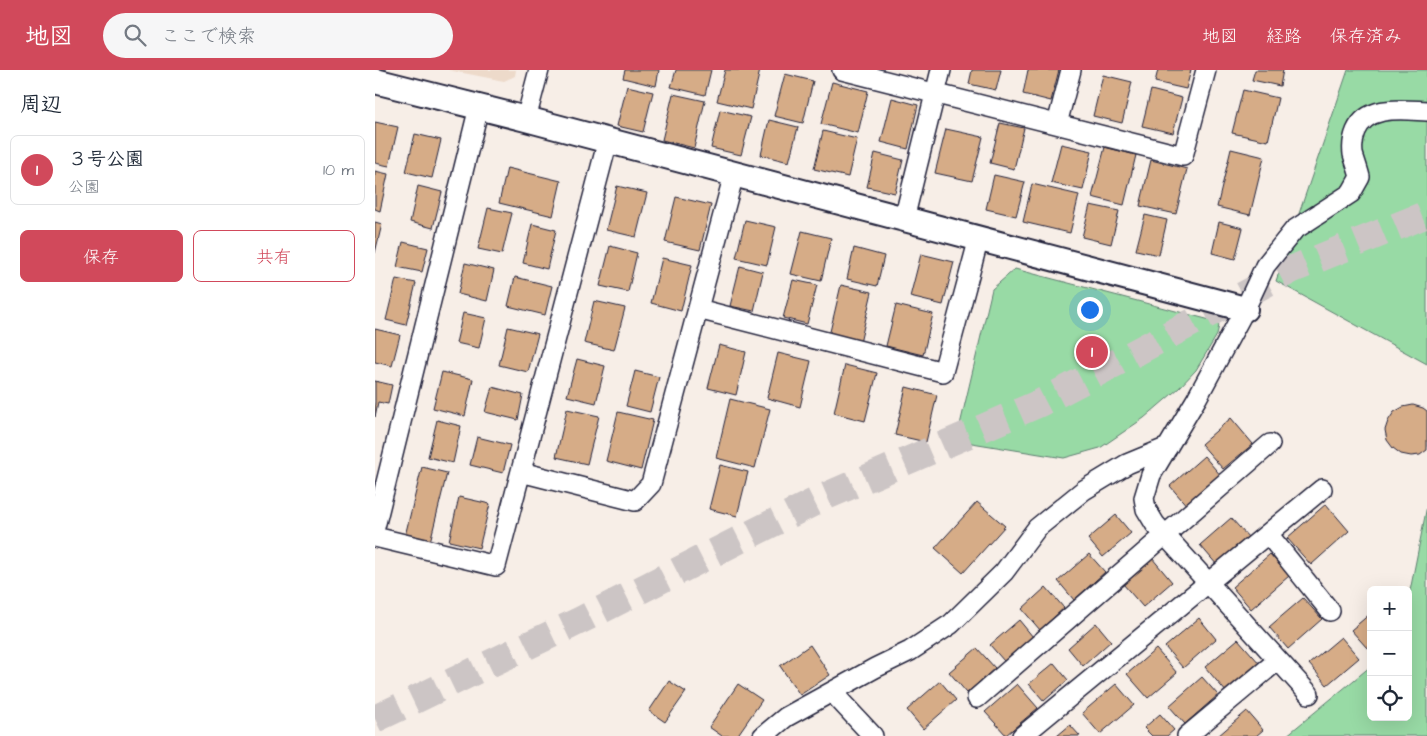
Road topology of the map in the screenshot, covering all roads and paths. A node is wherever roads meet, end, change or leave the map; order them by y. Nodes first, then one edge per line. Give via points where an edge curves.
1 (539, 70) edge
2 (842, 70) edge
3 (941, 70) edge
4 (1071, 70) edge
5 (1205, 70) edge
6 (375, 81) edge
7 (935, 94) junction
8 (479, 107) junction
9 (1427, 111) edge
10 (526, 119) junction
11 (1057, 124) junction
12 (608, 140) junction
13 (734, 174) junction
14 (905, 219) junction
15 (979, 238) junction
16 (698, 309) junction
17 (1245, 309) junction
18 (1270, 444) dead end
19 (1168, 447) junction
20 (521, 472) junction
21 (1322, 490) dead end
22 (375, 527) edge
23 (1268, 534) junction
24 (1165, 536) junction
25 (375, 537) edge
26 (1208, 583) junction
27 (1331, 611) dead end
28 (1278, 660) junction
29 (832, 692) junction
30 (1309, 694) dead end
31 (977, 698) dead end
32 (763, 736) edge
33 (873, 736) edge
34 (1022, 736) edge
35 (1187, 736) edge

1 - 10 street
2 - 7 street
3 - 7 street
4 - 11 street
5 - 11 street via 1183,156
6 - 8 street
7 - 11 street
7 - 14 street
8 - 10 street
8 - 22 street
9 - 17 street via 1388,110 1369,115 1360,123 1353,138 1353,154 1360,177 1351,193 1293,230 1265,266
10 - 12 street
12 - 13 street
12 - 20 street
13 - 14 street
13 - 16 street
14 - 15 street
15 - 16 street via 943,372
15 - 17 street
16 - 20 street via 651,484 635,501
17 - 19 street
18 - 24 street
19 - 24 street via 1151,475 1144,498 1146,509
19 - 29 street via 1127,464 1084,490 1037,528 1004,572 951,624 910,651
20 - 25 street via 496,566
21 - 23 street
23 - 26 street
23 - 27 street
24 - 26 street
24 - 31 street
26 - 28 street
26 - 34 street
28 - 30 street
28 - 35 street
29 - 32 street via 786,717
29 - 33 street

